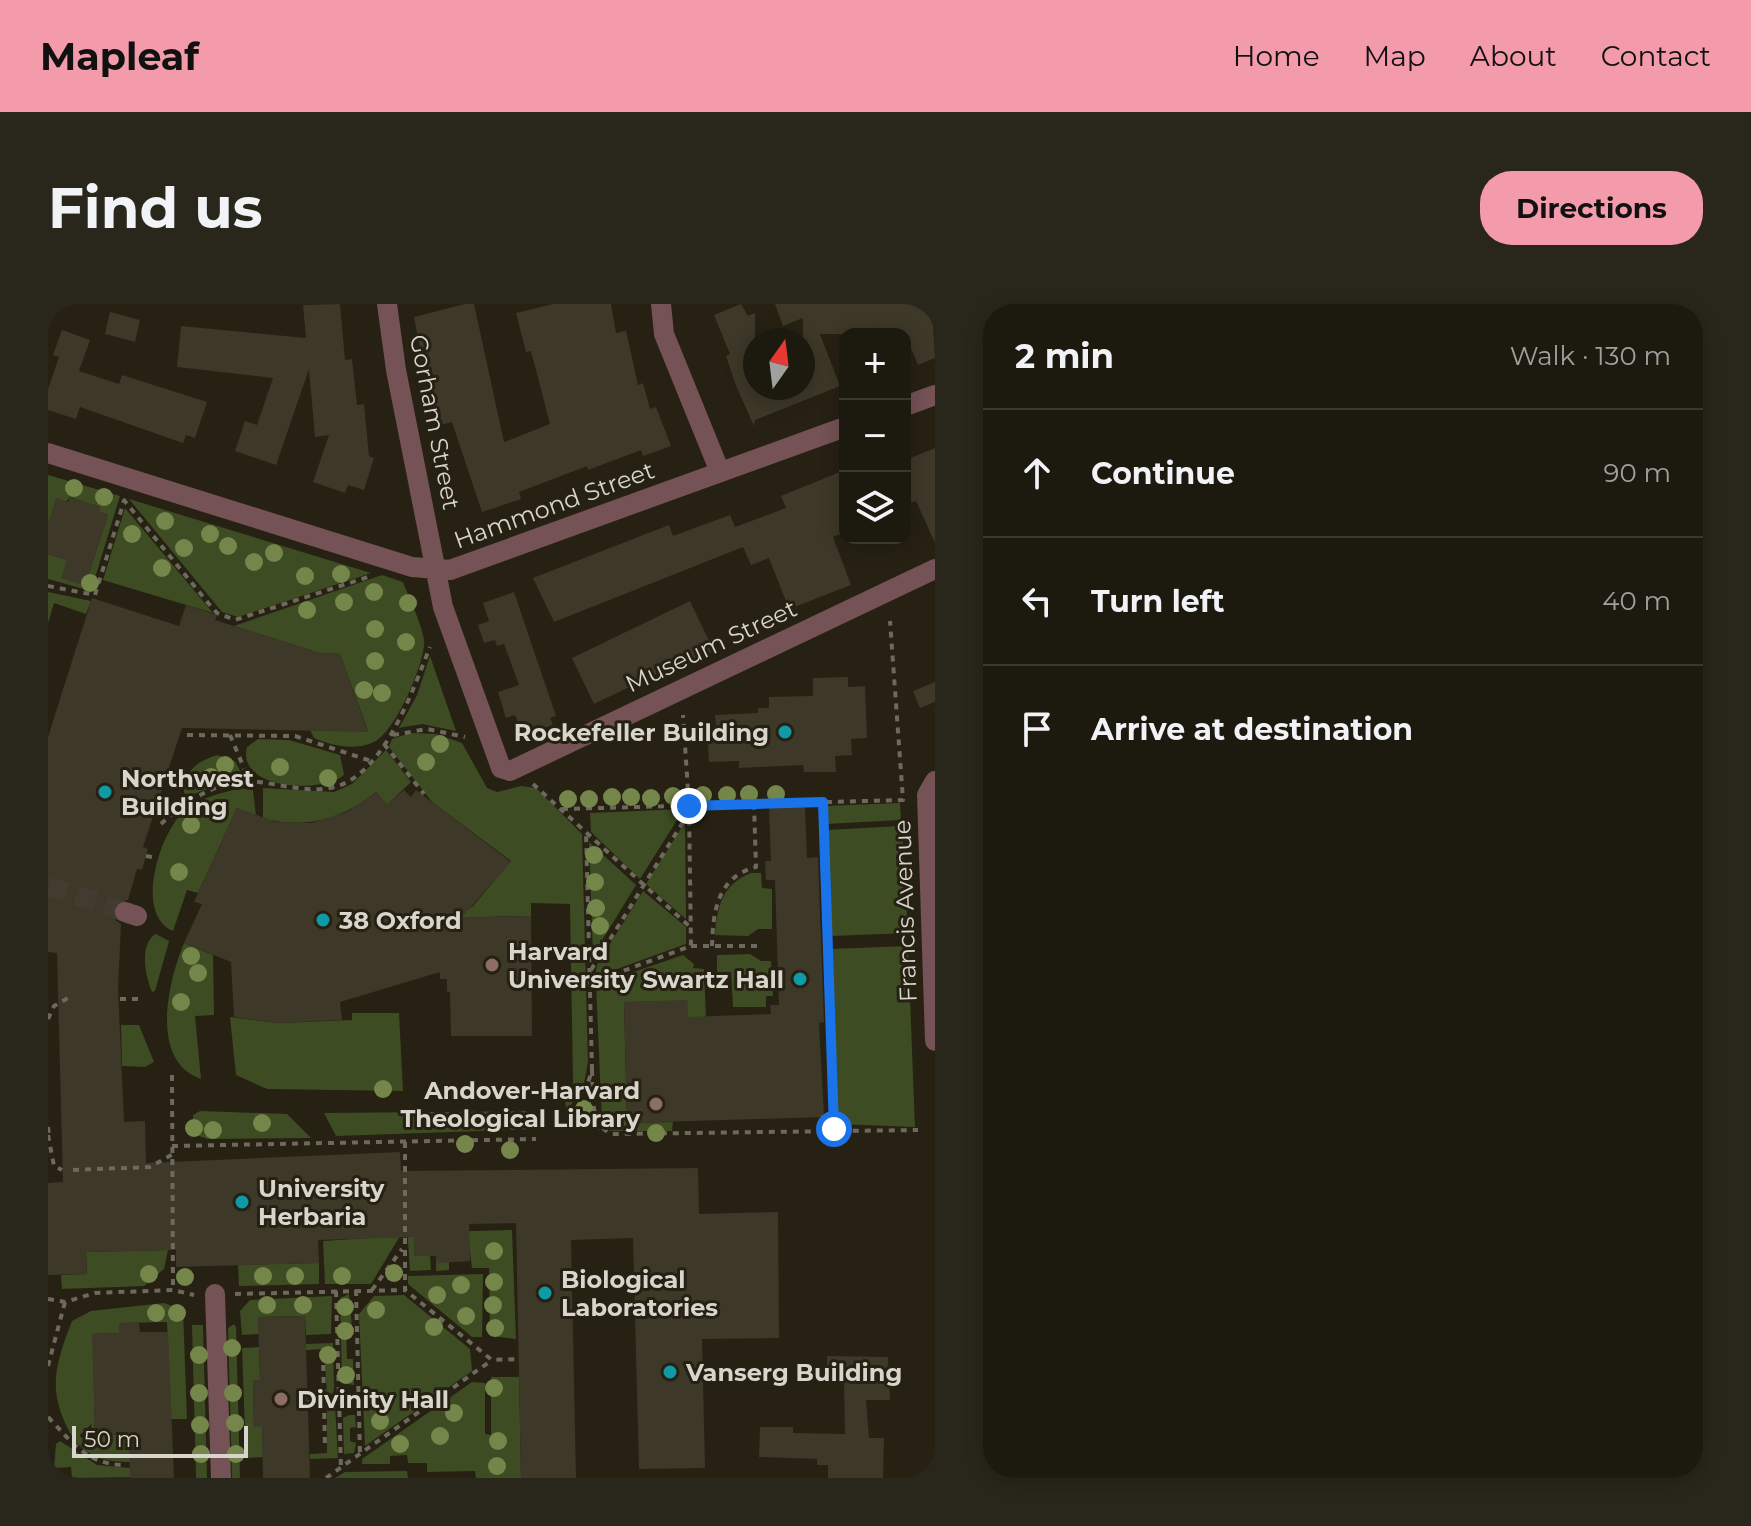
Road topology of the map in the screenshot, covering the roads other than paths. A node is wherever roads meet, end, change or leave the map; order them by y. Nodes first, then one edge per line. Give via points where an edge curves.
1 (387, 304) edge
2 (661, 304) edge
3 (935, 395) edge
4 (911, 404) edge
5 (839, 429) edge
6 (48, 453) edge
7 (720, 472) junction
8 (434, 569) junction
9 (935, 569) edge
10 (519, 776) joint
11 (935, 781) edge
12 (935, 1041) edge
13 (215, 1294) dead end
14 (221, 1478) edge

1 - 8 street, Gorham Street
2 - 7 street via 664,334
3 - 4 street
5 - 7 street, Hammond Street
6 - 8 street, Hammond Street via 395,562
7 - 8 street, Hammond Street via 452,569
8 - 10 street, Gorham Street via 498,764
9 - 10 street, Museum Street
11 - 12 street, Francis Avenue via 927,795
13 - 14 street

